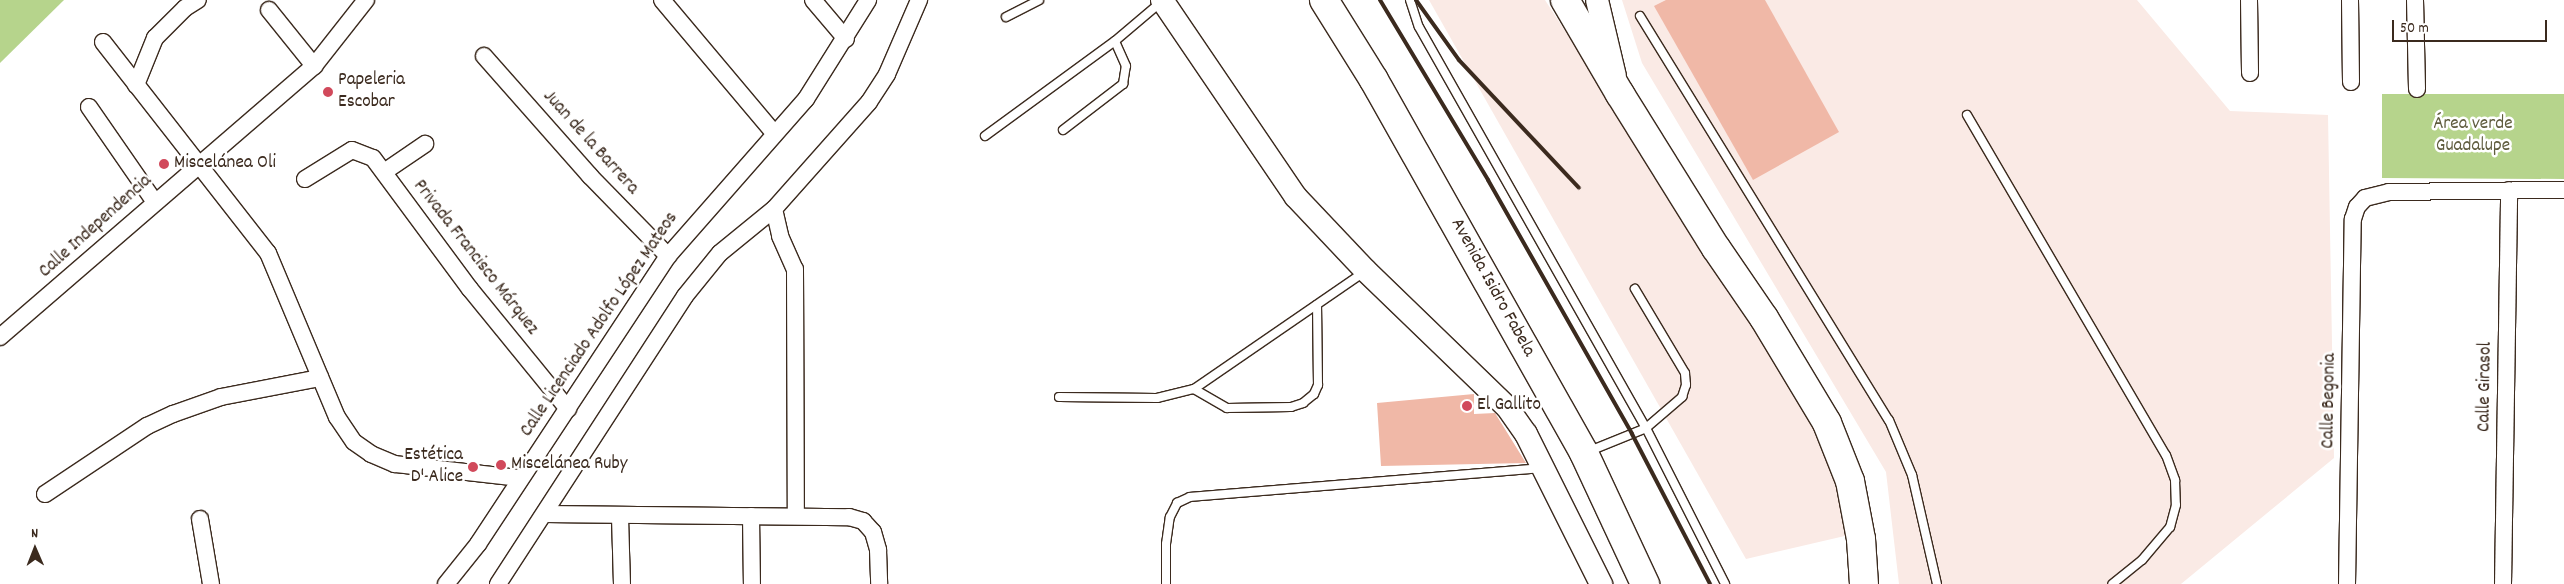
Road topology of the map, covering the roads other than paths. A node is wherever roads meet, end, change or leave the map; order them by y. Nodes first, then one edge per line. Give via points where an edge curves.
1 (366, 0) edge
2 (662, 0) edge
3 (813, 0) edge
4 (868, 0) edge
5 (919, 0) edge
6 (1039, 0) edge
7 (1162, 0) edge
8 (1324, 0) edge
9 (1410, 0) edge
10 (1565, 0) edge
11 (1597, 0) edge
12 (2249, 0) edge
13 (2350, 0) edge
14 (2415, 0) edge
15 (188, 2) edge
16 (269, 10) dead end
17 (1640, 16) dead end
18 (1006, 18) dead end
19 (846, 39) junction
20 (1115, 41) junction
21 (103, 42) dead end
22 (484, 56) dead end
23 (314, 66) junction
24 (2250, 73) dead end
25 (2352, 82) dead end
26 (136, 85) junction
27 (2417, 89) dead end
28 (1620, 94) junction
29 (89, 107) dead end
30 (1967, 115) dead end
31 (1063, 130) dead end
32 (774, 133) junction
33 (985, 136) dead end
34 (425, 144) dead end
35 (198, 165) junction
36 (384, 172) junction
37 (305, 179) dead end
38 (2509, 190) junction
39 (2564, 190) edge
40 (154, 201) junction
41 (774, 209) junction
42 (668, 256) junction
43 (1365, 270) junction
44 (1636, 289) dead end
45 (1317, 305) junction
46 (3, 328) edge
47 (320, 378) junction
48 (1194, 389) junction
49 (1059, 397) dead end
50 (568, 409) junction
51 (1646, 428) junction
52 (1584, 453) junction
53 (1542, 468) junction
54 (518, 478) junction
55 (45, 494) dead end
56 (546, 514) junction
57 (796, 515) junction
58 (620, 516) junction
59 (751, 516) junction
60 (200, 519) dead end
61 (1634, 556) junction
62 (211, 584) edge
63 (446, 584) edge
64 (498, 584) edge
65 (622, 584) edge
66 (752, 584) edge
67 (879, 584) edge
68 (1166, 584) edge
69 (1601, 584) edge
70 (1645, 584) edge
71 (1651, 584) edge
72 (1725, 584) edge
73 (1864, 584) edge
74 (1937, 584) edge
75 (2112, 584) edge
76 (2347, 584) edge
77 (2503, 584) edge

1 - 23 street, Calle Independencia
2 - 32 street
3 - 19 street
4 - 19 street, Calle Licenciado Adolfo López Mateos
5 - 41 street via 887,74 869,102
6 - 18 lane
7 - 20 lane
7 - 43 main road via 1291,190
8 - 52 highway, Avenida Isidro Fabela via 1374,80
9 - 51 lane via 1424,35
10 - 28 highway
11 - 28 main road
12 - 24 street
13 - 25 street
14 - 27 street
15 - 26 street via 155,38
16 - 23 street
17 - 74 lane via 1889,420 1912,475
19 - 32 street, Calle Licenciado Adolfo López Mateos via 806,99
20 - 31 lane via 1126,66 1123,84
20 - 33 lane
21 - 26 street
22 - 42 street, Juan de la Barrera via 590,176
23 - 35 street, Calle Independencia
26 - 35 street
28 - 73 highway via 1716,248 1764,318 1827,423 1850,481 1861,539
29 - 40 street
30 - 75 lane via 2166,455 2175,480 2176,505 2170,527 2142,560
32 - 42 street, Calle Licenciado Adolfo López Mateos
34 - 36 street
35 - 40 street, Calle Independencia
35 - 47 street via 248,222 268,253
36 - 37 street, Privada Francisco Márquez via 362,152 352,150
36 - 50 street, Privada Francisco Márquez via 470,289
38 - 39 street
38 - 76 street, Calle Begonia via 2378,194 2366,198 2357,207 2353,219
38 - 77 street, Calle Girasol
40 - 46 street, Calle Independencia
41 - 56 street via 720,253 685,296
41 - 57 street via 780,236 795,269
42 - 50 street, Calle Licenciado Adolfo López Mateos
43 - 45 lane
43 - 53 main road via 1507,407 1526,434
44 - 51 lane via 1685,373 1686,386 1682,398
45 - 48 lane
45 - 48 lane via 1318,385 1314,394 1303,403 1265,409 1227,408
47 - 54 street via 337,417 354,442 371,454 395,464 420,469
47 - 55 street via 221,397 173,414 147,426
48 - 49 lane via 1157,398
50 - 54 street, Calle Licenciado Adolfo López Mateos
51 - 52 lane
51 - 72 lane
52 - 61 highway, Avenida Isidro Fabela
53 - 68 lane via 1190,497 1177,503 1170,516
53 - 69 main road
54 - 63 street, Calle Licenciado Adolfo López Mateos via 478,544
56 - 58 street
56 - 64 street
57 - 59 street
57 - 67 street via 863,520 873,532 878,550
58 - 59 street
58 - 65 street
59 - 66 street
60 - 62 street
61 - 70 highway, Avenida Isidro Fabela
61 - 71 highway

